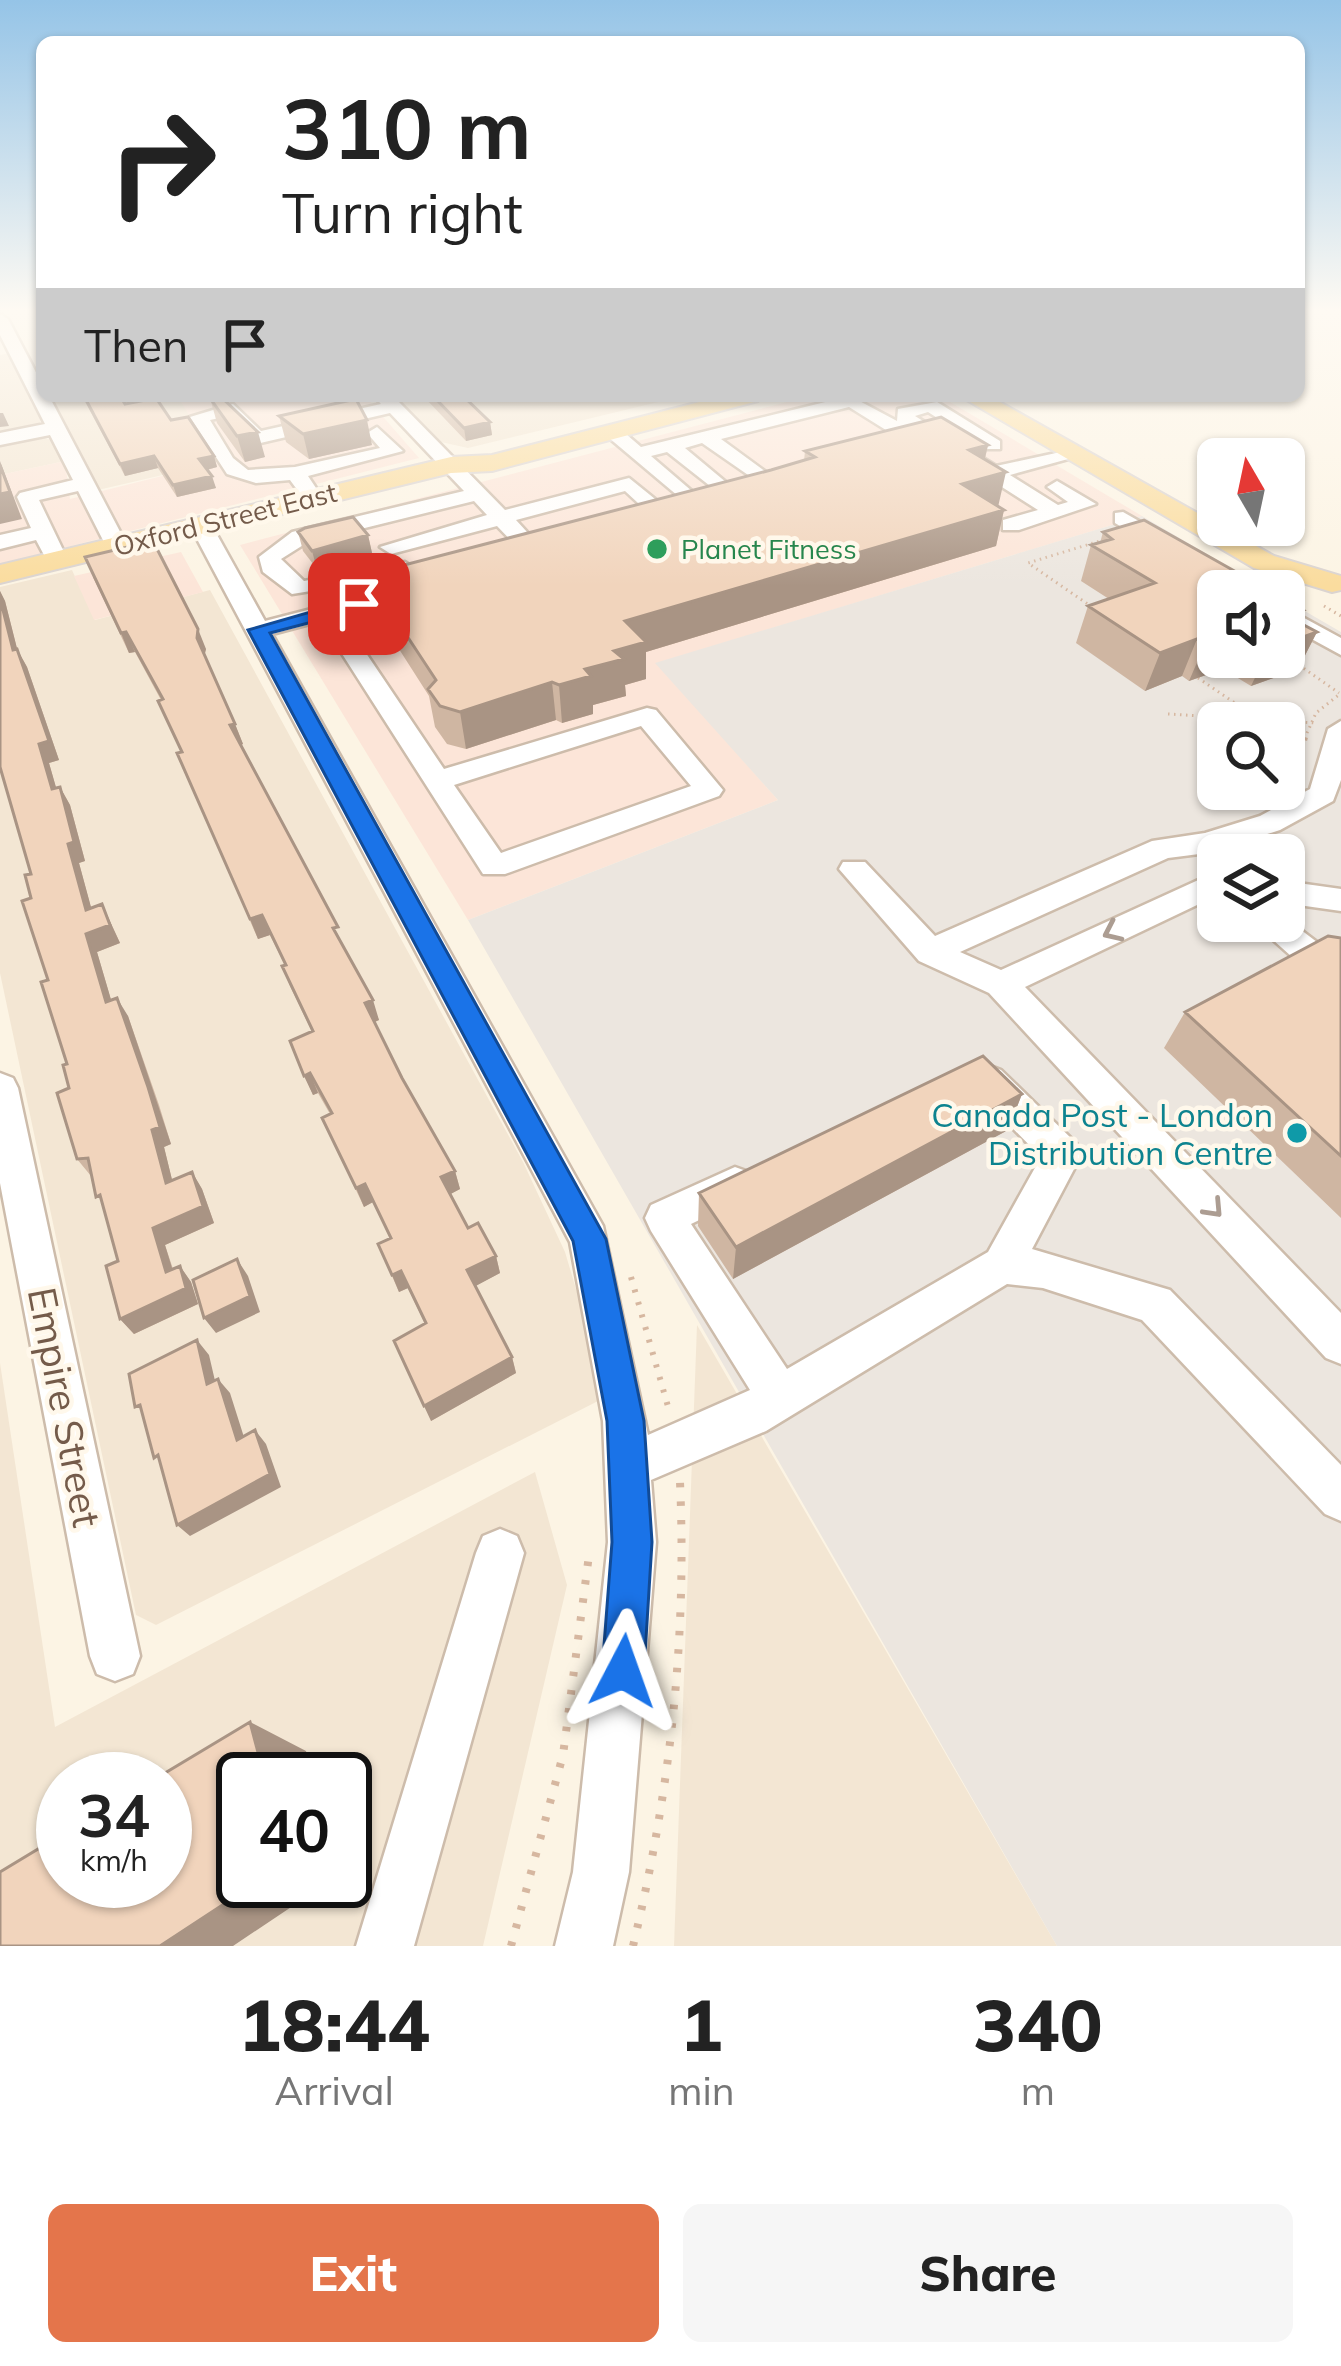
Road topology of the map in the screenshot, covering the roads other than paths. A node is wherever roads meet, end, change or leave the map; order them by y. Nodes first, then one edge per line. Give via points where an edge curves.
1 (43, 404) edge
2 (388, 404) edge
3 (391, 404) edge
4 (663, 404) edge
5 (721, 404) edge
6 (841, 404) edge
7 (857, 404) edge
8 (986, 404) edge
9 (1016, 404) edge
10 (370, 425) junction
11 (55, 428) junction
12 (612, 432) junction
13 (706, 437) junction
14 (0, 439) edge
15 (930, 441) junction
16 (670, 446) junction
17 (1072, 452) junction
18 (883, 453) edge
19 (965, 453) junction
20 (636, 454) junction
21 (451, 465) junction
22 (1027, 465) junction
23 (1099, 468) junction
24 (994, 472) junction
25 (296, 473) junction
26 (85, 484) junction
27 (1058, 487) dead end
28 (39, 489) junction
29 (478, 494) junction
30 (312, 498) junction
31 (738, 502) junction
32 (1197, 503) edge
33 (0, 504) edge
34 (703, 511) junction
35 (1055, 512) junction
36 (502, 518) junction
37 (1123, 518) dead end
38 (369, 520) junction
39 (200, 524) junction
40 (1011, 525) dead end
41 (43, 532) junction
42 (0, 542) edge
43 (116, 545) junction
44 (1270, 546) edge
45 (391, 547) junction
46 (522, 552) edge
47 (56, 560) junction
48 (420, 566) junction
49 (1210, 570) edge
50 (0, 574) edge
51 (1336, 586) edge
52 (346, 607) junction
53 (1305, 627) edge
54 (258, 630) junction
55 (1341, 648) edge
56 (1335, 726) edge
57 (439, 780) junction
58 (854, 868) dead end
59 (1197, 892) edge
60 (1305, 895) edge
61 (1341, 900) edge
62 (1294, 942) edge
63 (930, 952) junction
64 (1322, 964) edge
65 (1001, 984) junction
66 (954, 1077) edge
67 (0, 1088) edge
68 (768, 1168) edge
69 (1002, 1265) junction
70 (1341, 1342) edge
71 (780, 1398) junction
72 (628, 1467) junction
73 (1341, 1498) edge
74 (500, 1553) dead end
75 (115, 1656) dead end
76 (385, 1946) edge
77 (584, 1946) edge

1 - 11 street
2 - 10 street
3 - 21 street
4 - 21 main road, Oxford Street East
5 - 12 main road, Oxford Street East
6 - 13 street
7 - 15 street
8 - 17 main road
9 - 32 main road
10 - 25 street via 393,451
10 - 25 street via 256,438 233,410 200,417 232,472 250,480
11 - 14 street
11 - 26 street
12 - 20 street
12 - 21 main road, Oxford Street East via 492,463
13 - 16 street
13 - 31 street via 780,482
15 - 18 street
15 - 19 street
15 - 19 street via 904,417 931,406 993,446
16 - 20 street
16 - 31 street
17 - 22 street
17 - 23 main road
19 - 24 street
20 - 34 street
21 - 29 street
21 - 30 main road, Oxford Street East
22 - 23 street
22 - 24 street
23 - 51 main road via 1264,562
24 - 35 street
25 - 30 street
26 - 28 street
26 - 43 street
27 - 35 street via 1086,504
28 - 33 street
28 - 41 street
29 - 36 street
29 - 38 street
30 - 39 main road, Oxford Street East
31 - 34 street
34 - 36 street via 658,523 629,484
35 - 40 street
36 - 45 street
36 - 46 street
37 - 49 street
38 - 45 street
38 - 48 street via 300,537 270,557 271,567 300,590
39 - 43 main road, Oxford Street East
39 - 54 street
41 - 42 street
41 - 47 street
43 - 47 main road, Oxford Street East
44 - 51 main road
45 - 48 street
47 - 50 main road, Oxford Street East
48 - 52 street via 423,586
52 - 54 street
52 - 57 street
53 - 55 street
54 - 72 street via 589,1239
56 - 63 street via 1323,794 1299,810 1208,843 1163,848
57 - 57 street via 646,716 709,790 494,867
58 - 63 street
59 -> 65 street
60 - 61 street
62 - 64 street
63 - 65 street
65 -> 70 street
66 - 69 street via 975,1066 1063,1154
67 - 75 street, Empire Street
68 - 71 street via 665,1218
69 - 71 street
69 - 73 street via 1043,1269 1155,1304
71 - 72 street
72 - 77 street via 623,1671 601,1871
74 - 76 street

